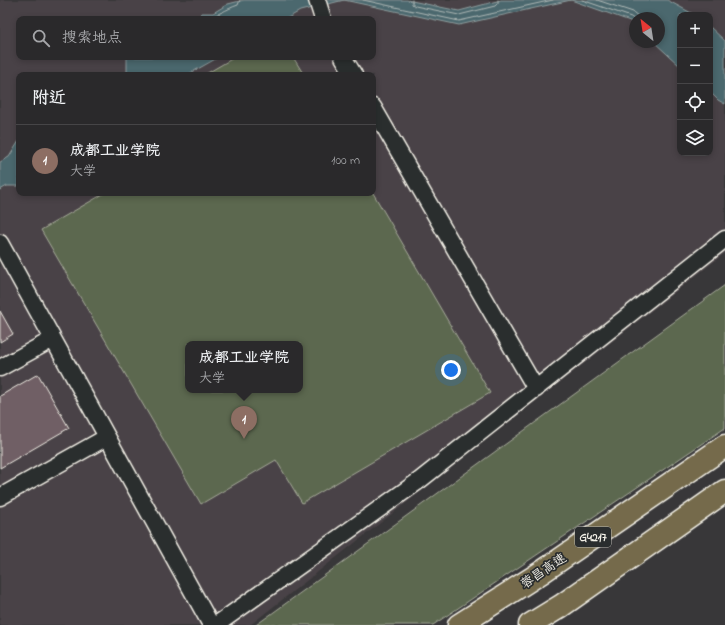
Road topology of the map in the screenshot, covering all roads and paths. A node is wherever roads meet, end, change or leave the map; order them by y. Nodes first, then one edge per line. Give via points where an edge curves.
1 (318, 0) edge
2 (322, 16) edge
3 (345, 60) edge
4 (352, 72) edge
5 (376, 112) edge
6 (725, 239) edge
7 (0, 244) edge
8 (53, 339) junction
9 (0, 368) edge
10 (536, 389) junction
11 (107, 437) junction
12 (725, 446) edge
13 (725, 491) edge
14 (0, 496) edge
15 (212, 625) edge
16 (216, 625) edge
17 (459, 625) edge
18 (530, 625) edge

1 - 2 street
3 - 4 street
5 - 10 street
6 - 10 street
7 - 8 street
8 - 9 street
8 - 11 street
10 - 16 street via 420,480
11 - 14 street
11 - 15 street
12 - 17 highway, 蓉昌高速 / G4217
13 - 18 highway via 562,606

